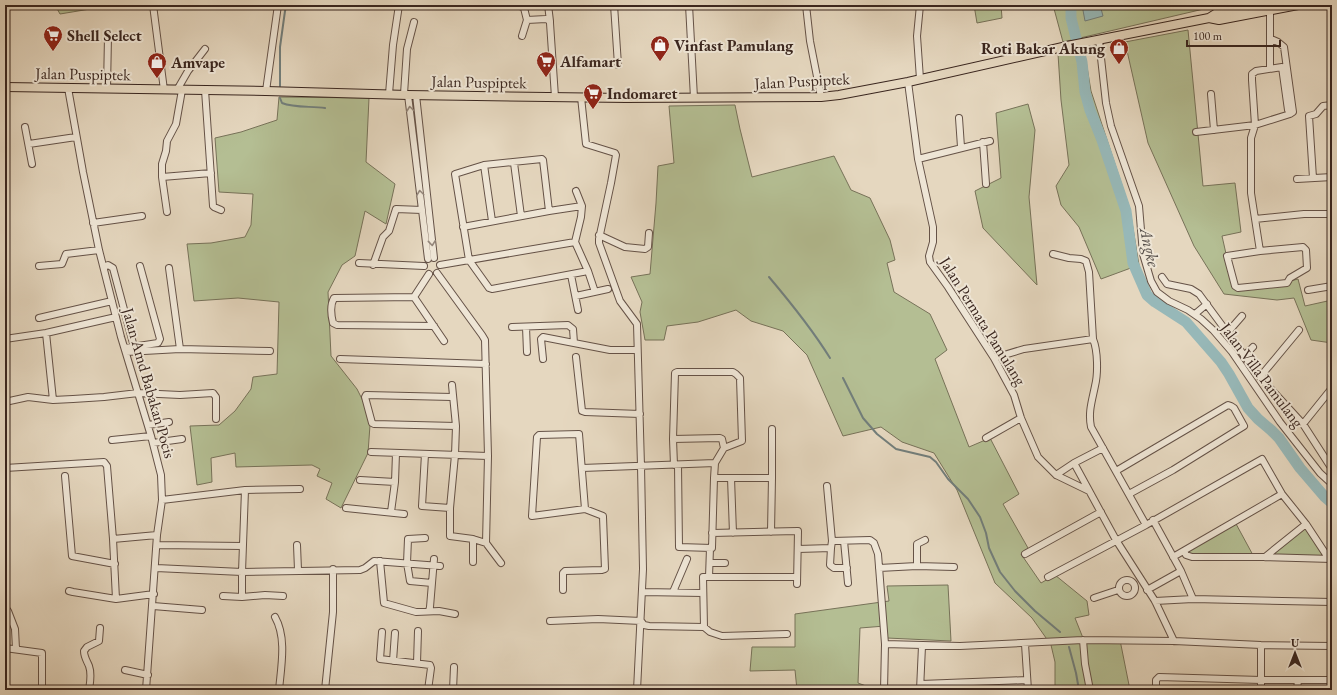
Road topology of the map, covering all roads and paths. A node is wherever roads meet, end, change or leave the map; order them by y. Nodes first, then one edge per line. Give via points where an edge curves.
1 (153, 5) edge
2 (278, 5) edge
3 (399, 5) edge
4 (516, 5) edge
5 (548, 5) edge
6 (614, 5) edge
7 (689, 5) edge
8 (807, 5) edge
9 (920, 5) edge
10 (1253, 5) edge
11 (1296, 5) edge
12 (1270, 11) junction
13 (1209, 18) junction
14 (527, 20) junction
15 (550, 21) junction
16 (414, 22) dead end
17 (108, 36) dead end
18 (522, 36) dead end
19 (1271, 39) junction
20 (1097, 40) junction
21 (205, 49) dead end
22 (618, 65) dead end
23 (1270, 68) junction
24 (920, 79) junction
25 (908, 82) junction
26 (5, 86) edge
27 (68, 88) junction
28 (107, 88) junction
29 (164, 90) junction
30 (179, 90) junction
31 (204, 90) junction
32 (266, 91) junction
33 (389, 94) junction
34 (1211, 94) dead end
35 (409, 95) junction
36 (555, 97) junction
37 (581, 97) junction
38 (821, 97) junction
39 (694, 98) junction
40 (1332, 105) edge
41 (1288, 110) dead end
42 (959, 118) dead end
43 (1255, 125) junction
44 (25, 127) dead end
45 (1214, 130) junction
46 (1196, 132) dead end
47 (76, 137) junction
48 (990, 141) dead end
49 (983, 142) junction
50 (28, 144) junction
51 (961, 147) junction
52 (918, 159) junction
53 (514, 163) junction
54 (32, 164) dead end
55 (484, 166) junction
56 (425, 171) junction
57 (417, 172) junction
58 (211, 173) junction
59 (162, 177) junction
60 (1332, 177) edge
61 (1313, 178) junction
62 (1297, 179) dead end
63 (986, 184) dead end
64 (576, 191) dead end
65 (582, 206) junction
66 (221, 210) dead end
67 (422, 210) junction
68 (549, 211) junction
69 (166, 212) dead end
70 (1331, 214) edge
71 (142, 216) dead end
72 (521, 216) junction
73 (1255, 219) junction
74 (492, 221) junction
75 (94, 224) junction
76 (464, 227) junction
77 (649, 233) dead end
78 (599, 235) junction
79 (575, 242) junction
80 (99, 250) junction
81 (1260, 251) junction
82 (1053, 254) dead end
83 (431, 259) junction
84 (469, 260) junction
85 (359, 263) dead end
86 (373, 265) junction
87 (440, 265) junction
88 (39, 266) dead end
89 (140, 266) dead end
90 (424, 266) junction
91 (104, 267) junction
92 (169, 268) dead end
93 (588, 271) junction
94 (436, 273) junction
95 (429, 274) junction
96 (571, 274) junction
97 (1162, 277) dead end
98 (1332, 286) edge
99 (608, 290) dead end
100 (1308, 290) dead end
101 (595, 292) junction
102 (576, 296) junction
103 (414, 297) junction
104 (112, 301) junction
105 (1207, 304) junction
106 (578, 310) dead end
107 (1195, 314) junction
108 (1242, 316) dead end
109 (116, 317) junction
110 (39, 318) dead end
111 (434, 326) junction
112 (512, 327) dead end
113 (526, 327) junction
114 (1300, 330) dead end
115 (1228, 332) junction
116 (46, 333) junction
117 (5, 339) edge
118 (1093, 339) junction
119 (444, 341) dead end
120 (574, 343) junction
121 (134, 347) junction
122 (1253, 347) dead end
123 (180, 349) junction
124 (125, 350) junction
125 (637, 350) junction
126 (270, 351) dead end
127 (527, 352) dead end
128 (1244, 356) junction
129 (576, 357) dead end
130 (994, 358) junction
131 (340, 359) dead end
132 (542, 359) dead end
133 (486, 364) junction
134 (1260, 377) junction
135 (452, 385) dead end
136 (1332, 388) edge
137 (138, 393) junction
138 (452, 397) junction
139 (53, 400) junction
140 (5, 402) edge
141 (640, 414) junction
142 (1021, 418) junction
143 (216, 419) dead end
144 (169, 422) dead end
145 (1303, 424) junction
146 (148, 425) junction
147 (456, 426) junction
148 (772, 429) dead end
149 (151, 436) junction
150 (986, 438) dead end
151 (182, 439) dead end
152 (673, 439) junction
153 (112, 440) dead end
154 (153, 443) junction
155 (724, 448) junction
156 (1103, 448) junction
157 (371, 452) dead end
158 (396, 453) junction
159 (425, 454) junction
160 (455, 455) junction
161 (488, 456) junction
162 (715, 463) junction
163 (1074, 463) junction
164 (676, 465) junction
165 (641, 466) junction
166 (5, 468) edge
167 (582, 468) junction
168 (1332, 469) edge
169 (1116, 471) junction
170 (1056, 475) junction
171 (65, 476) dead end
172 (714, 478) junction
173 (731, 478) junction
174 (772, 478) junction
175 (360, 480) dead end
176 (395, 482) junction
177 (1332, 484) edge
178 (827, 486) dead end
179 (300, 489) dead end
180 (245, 490) junction
181 (1089, 491) junction
182 (1129, 494) junction
183 (1282, 494) junction
184 (162, 500) junction
185 (346, 508) dead end
186 (450, 508) junction
187 (585, 508) junction
188 (391, 512) junction
189 (1100, 512) junction
190 (404, 514) dead end
191 (1153, 520) junction
192 (1146, 524) junction
193 (1306, 524) junction
194 (771, 532) junction
195 (712, 533) junction
196 (733, 533) junction
197 (158, 535) junction
198 (425, 538) dead end
199 (113, 539) junction
200 (473, 539) junction
201 (925, 540) dead end
202 (1116, 540) junction
203 (832, 541) junction
204 (844, 541) junction
205 (486, 543) junction
206 (157, 545) junction
207 (297, 545) dead end
208 (243, 546) junction
209 (710, 548) junction
210 (831, 548) junction
211 (798, 549) junction
212 (1184, 551) junction
213 (1026, 554) dead end
214 (1173, 557) junction
215 (1265, 557) junction
216 (687, 559) dead end
217 (1330, 559) edge
218 (380, 560) junction
219 (433, 562) junction
220 (474, 562) dead end
221 (407, 563) junction
222 (501, 563) dead end
223 (710, 563) junction
224 (725, 563) dead end
225 (115, 564) junction
226 (440, 566) dead end
227 (917, 566) junction
228 (954, 567) dead end
229 (156, 568) junction
230 (847, 568) junction
231 (879, 568) junction
232 (333, 569) junction
233 (298, 570) junction
234 (1181, 571) junction
235 (242, 572) junction
236 (709, 577) junction
237 (1048, 577) dead end
238 (1141, 579) junction
239 (432, 583) junction
240 (848, 583) dead end
241 (1134, 583) junction
242 (69, 590) dead end
243 (563, 590) dead end
244 (1118, 590) junction
245 (1147, 590) junction
246 (642, 592) junction
247 (673, 592) junction
248 (703, 593) junction
249 (154, 594) junction
250 (223, 596) dead end
251 (283, 596) dead end
252 (242, 597) junction
253 (1094, 598) dead end
254 (116, 599) junction
255 (1193, 599) junction
256 (1155, 601) junction
257 (1332, 602) edge
258 (153, 606) junction
259 (202, 610) dead end
260 (429, 611) junction
261 (8, 612) dead end
262 (455, 614) dead end
263 (275, 617) dead end
264 (550, 621) dead end
265 (641, 621) junction
266 (704, 627) junction
267 (100, 628) dead end
268 (418, 631) dead end
269 (382, 632) dead end
270 (394, 632) dead end
271 (787, 634) dead end
272 (1083, 640) junction
273 (1174, 641) junction
274 (885, 644) junction
275 (1025, 644) junction
276 (1261, 645) junction
277 (922, 646) junction
278 (1332, 646) edge
279 (5, 648) edge
280 (16, 649) junction
281 (393, 661) junction
282 (417, 663) junction
283 (454, 667) dead end
284 (125, 670) dead end
285 (148, 675) junction
286 (1027, 680) junction
287 (1261, 680) junction
288 (1298, 680) junction
289 (1332, 680) edge
290 (920, 687) edge
291 (42, 690) edge
292 (89, 690) edge
293 (146, 690) edge
294 (279, 690) edge
295 (325, 690) edge
296 (428, 690) edge
297 (453, 690) edge
298 (637, 690) edge
299 (884, 690) edge
300 (1028, 690) edge
301 (1090, 690) edge
302 (1156, 690) edge
303 (1261, 690) edge
304 (1297, 690) edge

1 - 29 street
2 - 32 street
3 - 33 street
4 - 14 street via 524,8
5 - 15 street
6 - 22 street
7 - 39 street
8 - 38 street via 810,42
9 - 24 street via 917,36
10 - 13 main road, Jalan Puspiptek via 1217,13
11 - 12 main road, Jalan Puspiptek
12 - 13 main road, Jalan Puspiptek via 1219,20
12 - 19 street
13 - 20 main road, Jalan Puspiptek
14 - 15 street
14 - 18 street
15 - 36 street
16 - 35 street via 407,49
17 - 28 street
19 - 23 street
19 - 43 street via 1284,47 1293,112
20 - 24 main road, Jalan Puspiptek
20 - 107 street, Jalan Villa Pamulang via 1111,126 1139,206 1143,254 1151,282 1157,292 1169,301
21 - 30 street via 188,71
23 - 41 street via 1282,67
23 - 43 street via 1252,74
24 - 25 main road, Jalan Puspiptek
25 - 38 main road, Jalan Puspiptek
25 - 52 street, Jalan Permata Pamulang
26 - 27 main road, Jalan Puspiptek
27 - 28 main road, Jalan Puspiptek
27 - 47 street, Jalan Amd Babakan Pocis
28 - 29 main road, Jalan Puspiptek
29 - 30 main road, Jalan Puspiptek
30 - 31 main road, Jalan Puspiptek
30 - 59 street via 176,124 167,141
31 - 32 main road, Jalan Puspiptek
31 - 58 street
32 - 33 main road, Jalan Puspiptek
33 - 35 main road, Jalan Puspiptek
34 - 45 street
35 - 36 main road, Jalan Puspiptek
35 - 56 street
57 -> 35 street
36 - 37 main road, Jalan Puspiptek
37 - 39 main road, Jalan Puspiptek
37 - 78 street via 586,144 616,155
38 - 39 main road, Jalan Puspiptek
40 - 61 street via 1323,106 1316,114 1309,116
42 - 51 street
43 - 45 street
43 - 73 street via 1251,138 1251,193
44 - 50 street
45 - 46 street
47 - 50 street
47 - 75 street, Jalan Amd Babakan Pocis
48 - 49 street
49 - 51 street
49 - 63 street
50 - 54 street
51 - 52 street
52 - 130 street, Jalan Permata Pamulang via 933,227 930,262
53 - 55 street
53 - 68 street via 540,158 543,160
53 - 72 street
55 - 74 street
55 - 76 street via 456,174
56 - 57 street
56 -> 83 street
67 -> 57 street
58 - 59 street
58 - 66 street via 213,206
59 - 69 street
60 - 61 street
61 - 62 street
64 - 65 street
65 - 68 street
65 - 79 street via 582,217
67 - 83 street
67 - 86 street via 396,209
68 - 72 street
70 - 73 street
71 - 75 street
72 - 74 street
73 - 81 street
74 - 76 street
75 - 80 street, Jalan Amd Babakan Pocis
76 - 84 street
77 - 78 street via 648,247 645,248 625,247
78 - 125 street via 599,243 620,301 637,323
79 - 84 street
79 - 93 street
80 - 88 street via 66,254 62,264
80 - 91 street, Jalan Amd Babakan Pocis
81 - 81 street via 1303,247 1306,250 1307,268 1290,278 1287,283 1238,288 1235,286 1227,256
82 - 118 street via 1086,261 1089,272
83 - 87 street via 440,262
83 - 90 street via 426,261
84 - 87 street
84 - 96 street via 492,289
85 - 86 street
86 - 90 street
87 - 94 street via 439,272
89 - 121 street via 160,339 158,343
90 - 95 street
91 - 104 street, Jalan Amd Babakan Pocis
91 - 121 street via 108,265 113,268
92 - 123 street
93 - 96 street
93 - 101 street
94 - 95 street
94 - 133 street via 484,337
95 - 103 street
96 - 102 street
97 - 105 street via 1167,284 1191,289 1200,294
98 - 100 street
99 - 101 street
101 - 102 street
102 - 106 street
103 - 111 street
103 - 111 street via 334,298 332,320 337,325
104 - 109 street, Jalan Amd Babakan Pocis
104 - 110 street
105 - 107 street
105 - 115 street
107 - 177 street, Jalan Villa Pamulang via 1232,352 1280,422 1320,473
108 - 115 street
109 - 116 street
109 - 124 street, Jalan Amd Babakan Pocis
111 - 119 street
112 - 113 street
113 - 120 street via 568,325 573,329
113 - 127 street
114 - 134 street
115 - 128 street
116 - 117 street
116 - 139 street
118 - 130 street via 1024,348
118 - 156 street via 1097,372 1089,418
120 - 125 street via 610,350
120 - 132 street via 542,338
121 - 124 street
122 - 128 street
123 - 124 street
123 - 126 street
124 - 137 street, Jalan Amd Babakan Pocis
125 - 141 street
128 - 134 street
129 - 141 street via 582,410
130 - 142 street, Jalan Permata Pamulang via 1014,394
131 - 133 street
133 - 161 street
134 - 145 street
135 - 138 street
136 - 145 street
137 - 139 street
137 - 143 street via 213,393 216,397
137 - 146 street, Jalan Amd Babakan Pocis
138 - 147 street
138 - 147 street via 365,397 374,424
139 - 140 street via 28,397
141 - 165 street
142 - 150 street
142 - 170 street, Jalan Permata Pamulang via 1038,457
144 - 146 street
145 - 168 street
146 - 149 street, Jalan Amd Babakan Pocis
147 - 160 street
148 - 174 street
149 - 153 street
149 - 154 street, Jalan Amd Babakan Pocis
151 - 154 street
152 - 155 street via 720,438
152 - 155 street via 676,372 728,371 740,378 742,435 741,442
152 - 164 street
154 - 184 street, Jalan Amd Babakan Pocis via 161,475
155 - 162 street
156 - 163 street
156 - 169 street
157 - 158 street
158 - 159 street
158 - 176 street
159 - 160 street
159 - 186 street via 422,506
160 - 161 street
160 - 186 street
161 - 205 street
162 - 164 street
162 - 172 street
163 - 170 street
163 - 181 street
164 - 165 street
164 - 209 street via 679,547
165 - 167 street
165 - 246 street
166 - 199 street via 104,462 107,466
167 - 187 street
167 - 187 street via 579,434 544,434 537,437 532,516
169 - 182 street
169 - 182 street via 1228,405 1234,408 1244,426
170 - 181 street, Jalan Permata Pamulang
171 - 225 street via 72,556
172 - 173 street
172 - 195 street
173 - 174 street
173 - 196 street
174 - 194 street
175 - 176 street
176 - 188 street
178 - 203 street
179 - 180 street
180 - 184 street
180 - 208 street
181 - 189 street
182 - 192 street
183 - 191 street via 1262,459
183 - 193 street
183 - 212 street
184 - 197 street, Jalan Amd Babakan Pocis
185 - 188 street
186 - 200 street via 450,536
187 - 243 street via 603,516 605,568 565,571
188 - 190 street
189 - 202 street
189 - 213 street
191 - 192 street
191 - 214 street
192 - 202 street
193 - 215 street
193 - 217 street
194 - 196 street
194 - 211 street via 798,531
195 - 196 street
195 - 209 street
197 - 199 street
197 - 206 street, Jalan Amd Babakan Pocis
198 - 221 street via 408,539
199 - 225 street
200 - 205 street
200 - 220 street
201 - 227 street via 917,544
202 - 237 street
202 - 238 street
203 - 204 street
203 - 210 street
204 - 230 street
204 - 231 street via 872,541 878,554
205 - 222 street
206 - 208 street
206 - 229 street, Jalan Amd Babakan Pocis
207 - 233 street
208 - 235 street
209 - 223 street
210 - 211 street
210 - 230 street via 830,565
211 - 236 street via 797,580
212 - 214 street
212 - 215 street via 1192,557
214 - 234 street
215 - 217 street
216 - 247 street
218 - 221 street
218 - 232 street via 371,562 363,569
218 - 260 street via 384,603 416,612
219 - 221 street
219 - 226 street
219 - 239 street
221 - 239 street via 410,581
223 - 224 street
223 - 236 street
225 - 254 street
227 - 228 street
227 - 231 street
229 - 235 street
229 - 249 street, Jalan Amd Babakan Pocis
230 - 240 street
231 - 274 street
232 - 233 street
232 - 295 street via 333,612
233 - 235 street
234 - 245 street
234 - 255 street
235 - 252 street
236 - 248 street via 703,578
238 - 241 street
238 - 245 street
239 - 260 street
241 - 244 street via 1122,580
241 - 244 street via 1135,590 1129,596 1124,596
242 - 254 street
244 - 253 street
245 - 256 street
246 - 247 street
246 - 265 street
247 - 248 street
248 - 266 street
249 - 254 street
249 - 258 street, Jalan Amd Babakan Pocis
250 - 252 street
251 - 252 street
255 - 256 street
255 - 257 street
256 - 273 street
258 - 259 street
258 - 285 street, Jalan Amd Babakan Pocis
260 - 262 street
261 - 280 street via 15,629
263 - 294 street via 282,638
264 - 265 street
265 - 266 street via 649,626
265 - 298 street
266 - 271 street via 722,636
267 - 292 street via 99,641 86,647 84,651 90,673
268 - 282 street
269 - 281 street via 380,659
270 - 281 street
272 - 273 street
272 - 275 street
272 - 301 street
273 - 276 street
274 - 277 street
274 - 299 street
275 - 277 street
275 - 286 street
276 - 278 street
276 - 287 street
277 - 290 street
279 - 280 street
280 - 291 street via 42,654
281 - 282 street
282 - 296 street via 430,665
283 - 297 street
284 - 285 street
285 - 293 street, Jalan Amd Babakan Pocis
286 - 290 street
286 - 300 street
287 - 288 street
287 - 302 street via 1159,677 1156,680
287 - 303 street
288 - 289 street
288 - 304 street

